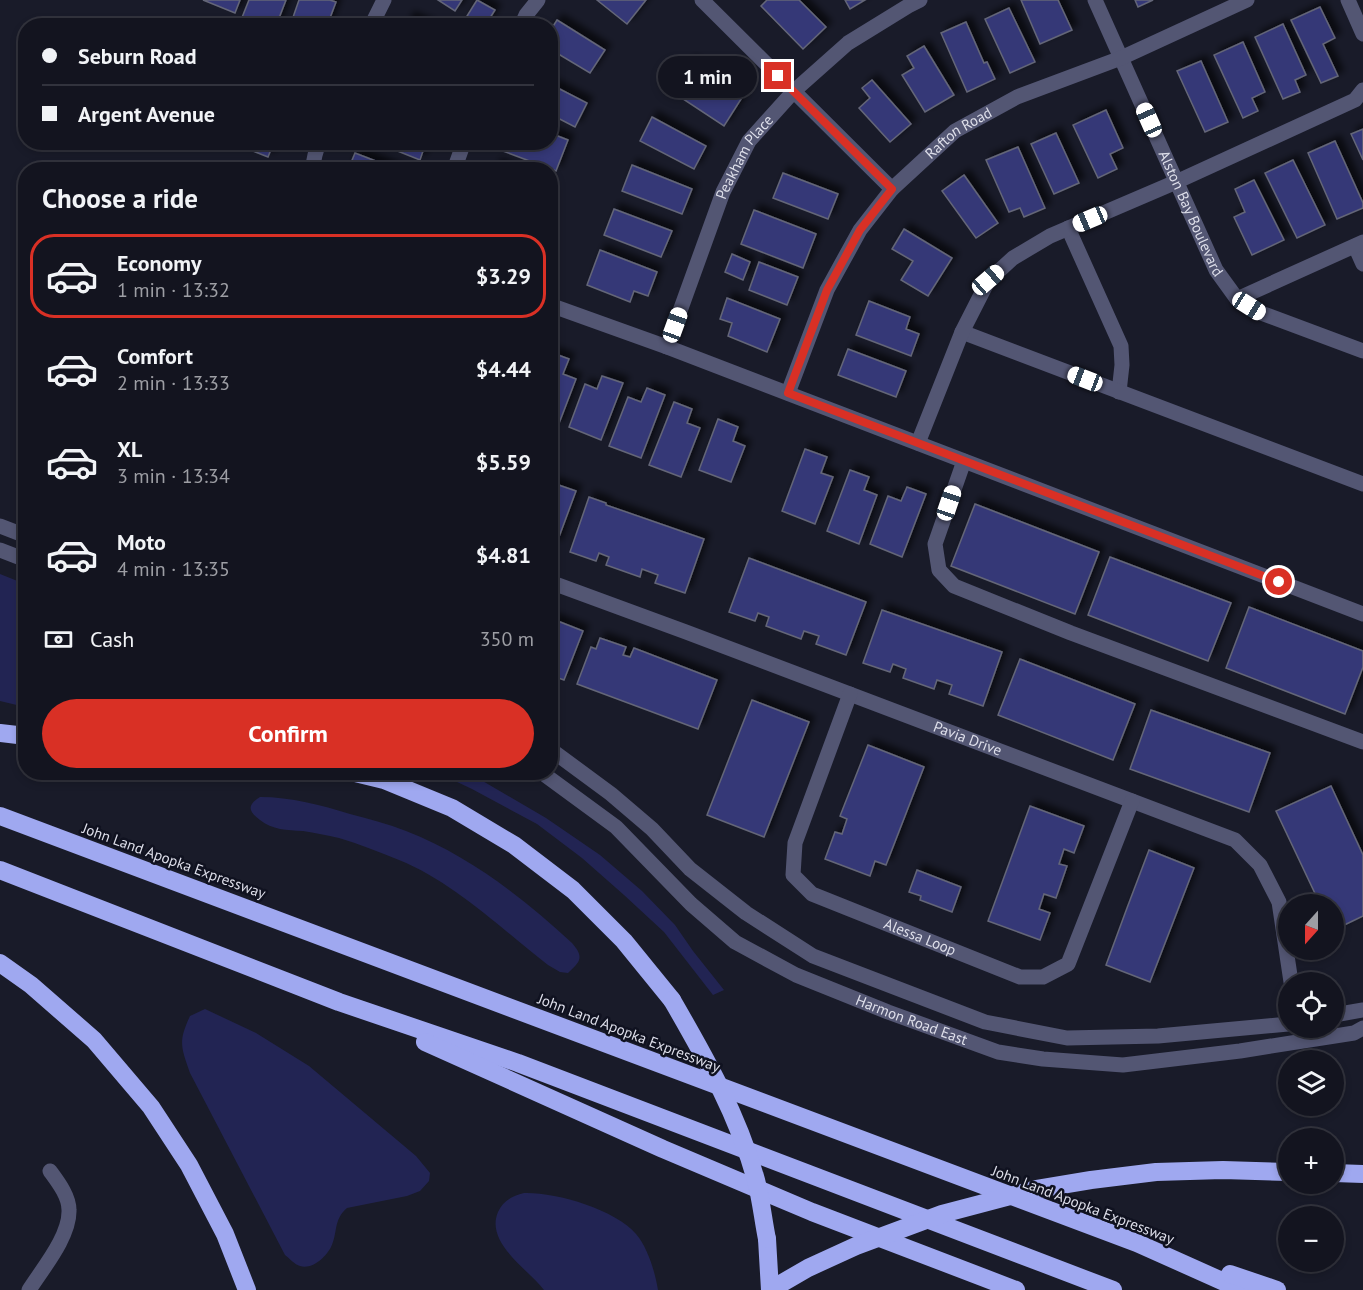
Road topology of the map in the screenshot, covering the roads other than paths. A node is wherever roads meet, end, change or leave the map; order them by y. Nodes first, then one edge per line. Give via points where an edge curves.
1 (384, 0) edge
2 (538, 0) edge
3 (702, 0) edge
4 (920, 0) edge
5 (1095, 0) edge
6 (1246, 0) edge
7 (1348, 0) edge
8 (374, 18) edge
9 (524, 18) edge
10 (1363, 34) edge
11 (1121, 57) junction
12 (1363, 90) edge
13 (794, 91) junction
14 (1176, 182) junction
15 (892, 189) junction
16 (1068, 228) junction
17 (1359, 244) edge
18 (1363, 264) edge
19 (1237, 299) junction
20 (558, 308) edge
21 (962, 332) junction
22 (667, 347) junction
23 (1363, 351) edge
24 (1119, 392) junction
25 (788, 393) junction
26 (918, 443) junction
27 (964, 461) junction
28 (1363, 484) edge
29 (0, 526) edge
30 (18, 533) edge
31 (0, 550) edge
32 (18, 557) edge
33 (558, 585) edge
34 (1363, 614) edge
35 (850, 694) junction
36 (0, 733) edge
37 (18, 735) edge
38 (1363, 741) edge
39 (558, 755) edge
40 (384, 780) edge
41 (551, 780) edge
42 (1132, 801) junction
43 (0, 816) edge
44 (0, 870) edge
45 (0, 963) edge
46 (1290, 972) edge
47 (339, 1002) junction
48 (1278, 1025) edge
49 (1286, 1038) edge
50 (50, 1172) dead end
51 (1278, 1172) edge
52 (1344, 1173) edge
53 (1363, 1174) edge
54 (1137, 1243) junction
55 (29, 1290) edge
56 (247, 1290) edge
57 (770, 1290) edge
58 (1016, 1290) edge
59 (1113, 1290) edge
60 (1242, 1290) edge
61 (1277, 1290) edge

1 - 8 street
2 - 9 street
3 - 13 street
4 - 13 street, Peakham Place via 848,44
5 - 11 street, Alston Bay Boulevard
6 - 11 street, Rafton Road
7 - 10 street
11 - 14 street, Alston Bay Boulevard
11 - 15 street, Rafton Road via 1017,97 955,131
12 - 14 street via 1355,100
13 - 15 street
13 - 22 street, Peakham Place via 749,141 723,192
14 - 16 street
14 - 19 street, Alston Bay Boulevard via 1216,270
15 - 25 street, Rafton Road via 860,230 827,290
16 - 21 street via 1013,258 988,280
16 - 24 street via 1121,346
17 - 18 street
17 - 19 street
19 - 23 street, Alston Bay Boulevard via 1261,313
20 - 22 street
21 - 24 street
21 - 26 street
22 - 25 street
24 - 28 street
25 - 26 street
26 - 27 street
27 - 34 street
27 - 38 street via 934,544 939,570 954,586
29 - 30 street
31 - 32 street
33 - 35 street, Pavia Drive
35 - 42 street, Pavia Drive
35 - 42 street, Alessa Loop via 795,843 793,875 812,894 1020,977 1043,977 1068,964
36 - 37 highway
39 - 48 street, Harmon Road East via 652,829 690,869 746,913 813,956 985,1022 1066,1038 1158,1036
40 - 57 highway, bridge via 452,808 514,845 573,890 624,941 672,1000 732,1110 756,1180 767,1239
41 - 49 street, Harmon Road East via 616,827 691,904 735,942 796,975 998,1052 1123,1065 1240,1051
42 - 46 street, Pavia Drive via 1235,840 1260,865 1279,902
43 - 54 highway, John Land Apopka Expressway
44 - 47 highway
45 - 56 highway via 94,1040 151,1107 225,1234
47 - 58 highway via 663,1149 812,1212
47 - 59 highway via 518,1063
50 - 55 street via 61,1185 69,1208 67,1227
51 - 57 highway, bridge via 1156,1172 1037,1189 942,1214 856,1246
52 - 53 highway
54 - 60 highway, John Land Apopka Expressway
54 - 61 highway

